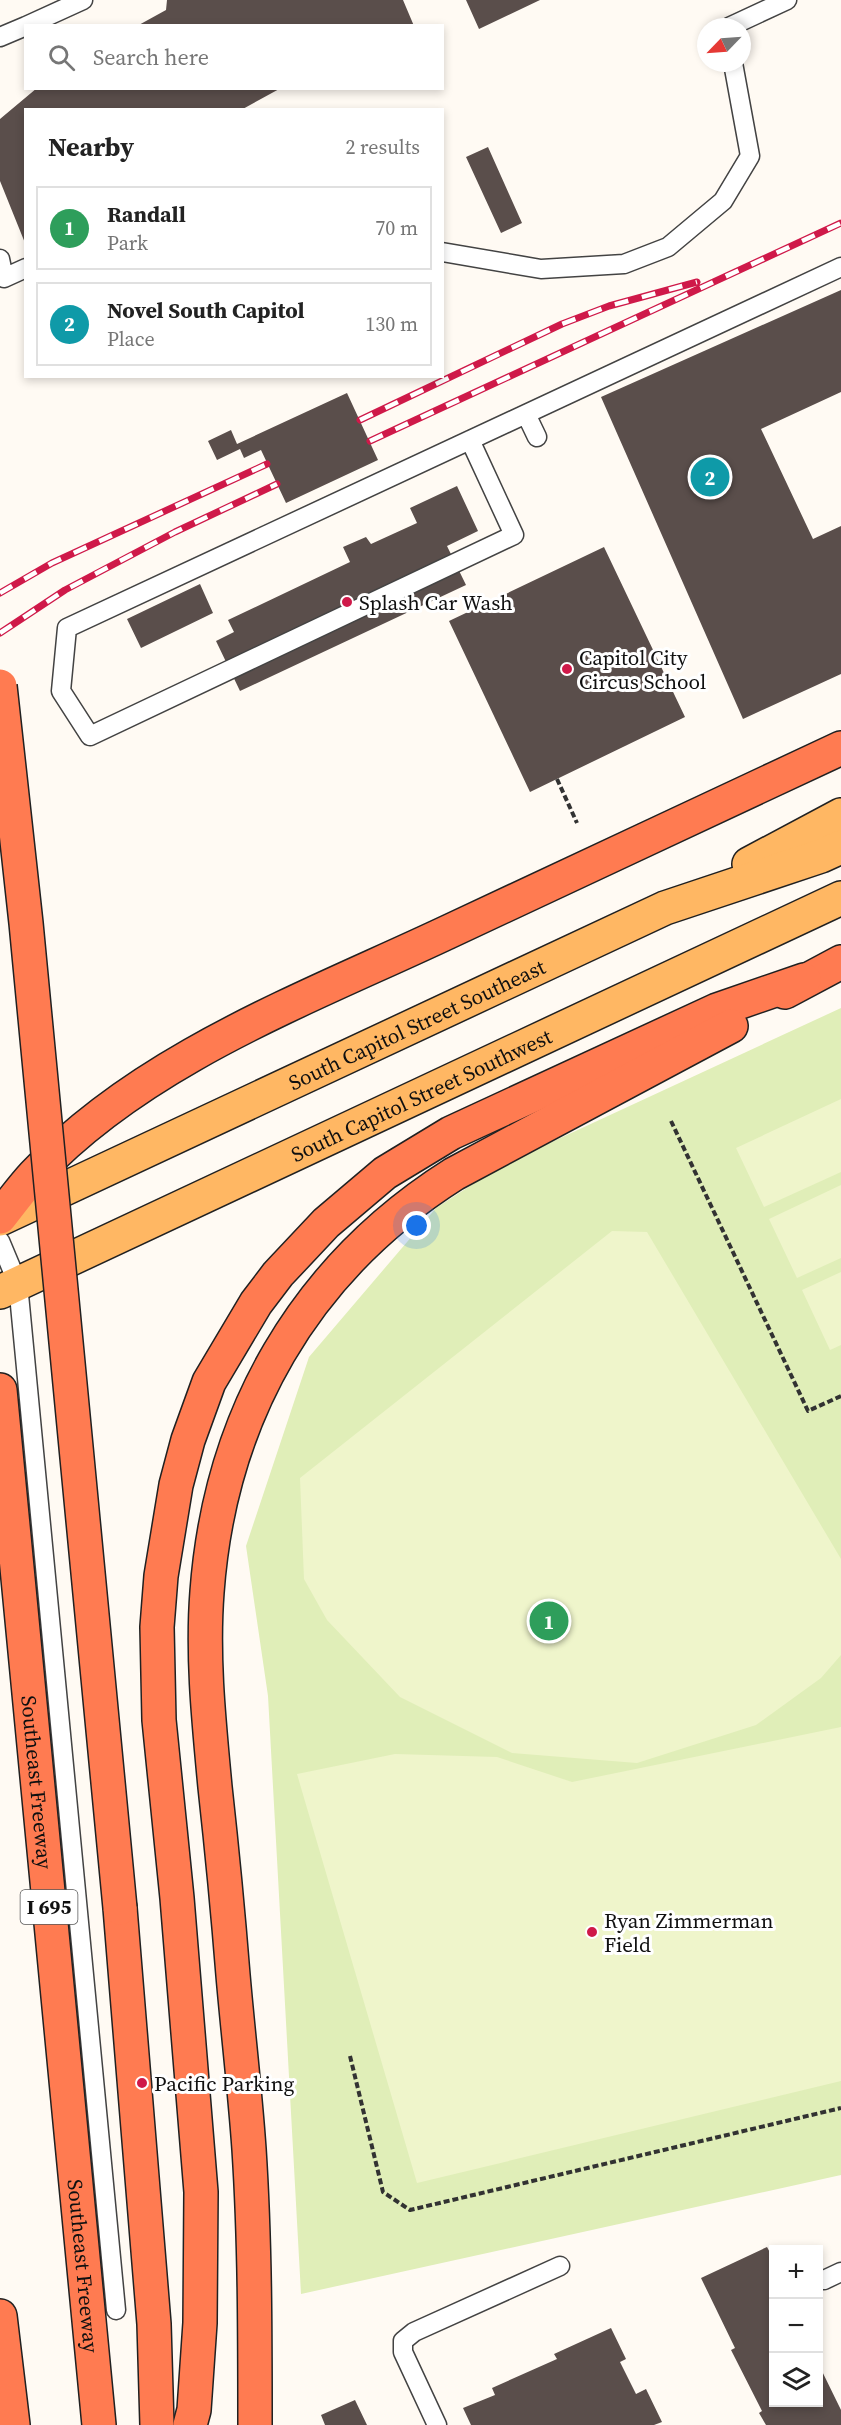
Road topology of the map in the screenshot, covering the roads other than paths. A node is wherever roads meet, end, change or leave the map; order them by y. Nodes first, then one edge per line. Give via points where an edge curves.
1 (83, 0) edge
2 (787, 0) edge
3 (748, 18) edge
4 (30, 24) edge
5 (24, 27) edge
6 (0, 37) edge
7 (736, 72) edge
8 (444, 252) edge
9 (0, 259) edge
10 (841, 267) edge
11 (24, 269) edge
12 (526, 414) junction
13 (537, 437) dead end
14 (470, 440) junction
15 (0, 686) edge
16 (841, 748) edge
17 (841, 815) edge
18 (841, 847) edge
19 (841, 898) edge
20 (665, 908) junction
21 (841, 962) edge
22 (804, 980) junction
23 (0, 1218) edge
24 (0, 1241) edge
25 (9, 1288) edge
26 (0, 1390) edge
27 (560, 2266) dead end
28 (841, 2272) edge
29 (824, 2280) dead end
30 (116, 2310) dead end
31 (0, 2316) edge
32 (158, 2418) edge
33 (192, 2418) edge
34 (13, 2425) edge
35 (99, 2425) edge
36 (255, 2425) edge
37 (437, 2425) edge

1 - 4 lane
2 - 3 lane
5 - 6 lane
7 - 8 lane via 750,156 723,201 668,247 624,264 541,269
9 - 11 lane via 4,278
10 - 12 lane
12 - 13 lane
12 - 14 lane
14 - 14 lane via 67,628 61,691 90,736 514,535
15 - 32 highway, bridge via 120,1908
16 - 23 highway via 182,1061 117,1104 34,1174
17 - 20 main road
18 - 20 main road, South Capitol Street Southeast
19 - 25 main road, South Capitol Street Southwest
20 - 23 main road, South Capitol Street Southeast
21 - 22 highway
22 - 33 highway via 685,1024 451,1133 385,1173 326,1223 278,1274 209,1382 188,1440 167,1531 157,1627 159,1720 201,2192 202,2256
22 - 36 highway via 728,1028 426,1191 367,1240 320,1291 279,1352 256,1397 224,1493 207,1592 208,1718 249,2150
24 - 25 lane
25 - 30 lane
26 - 35 highway, Southeast Freeway / I 695
27 - 37 lane via 414,2332 403,2341 403,2352
28 - 29 lane
31 - 34 highway

